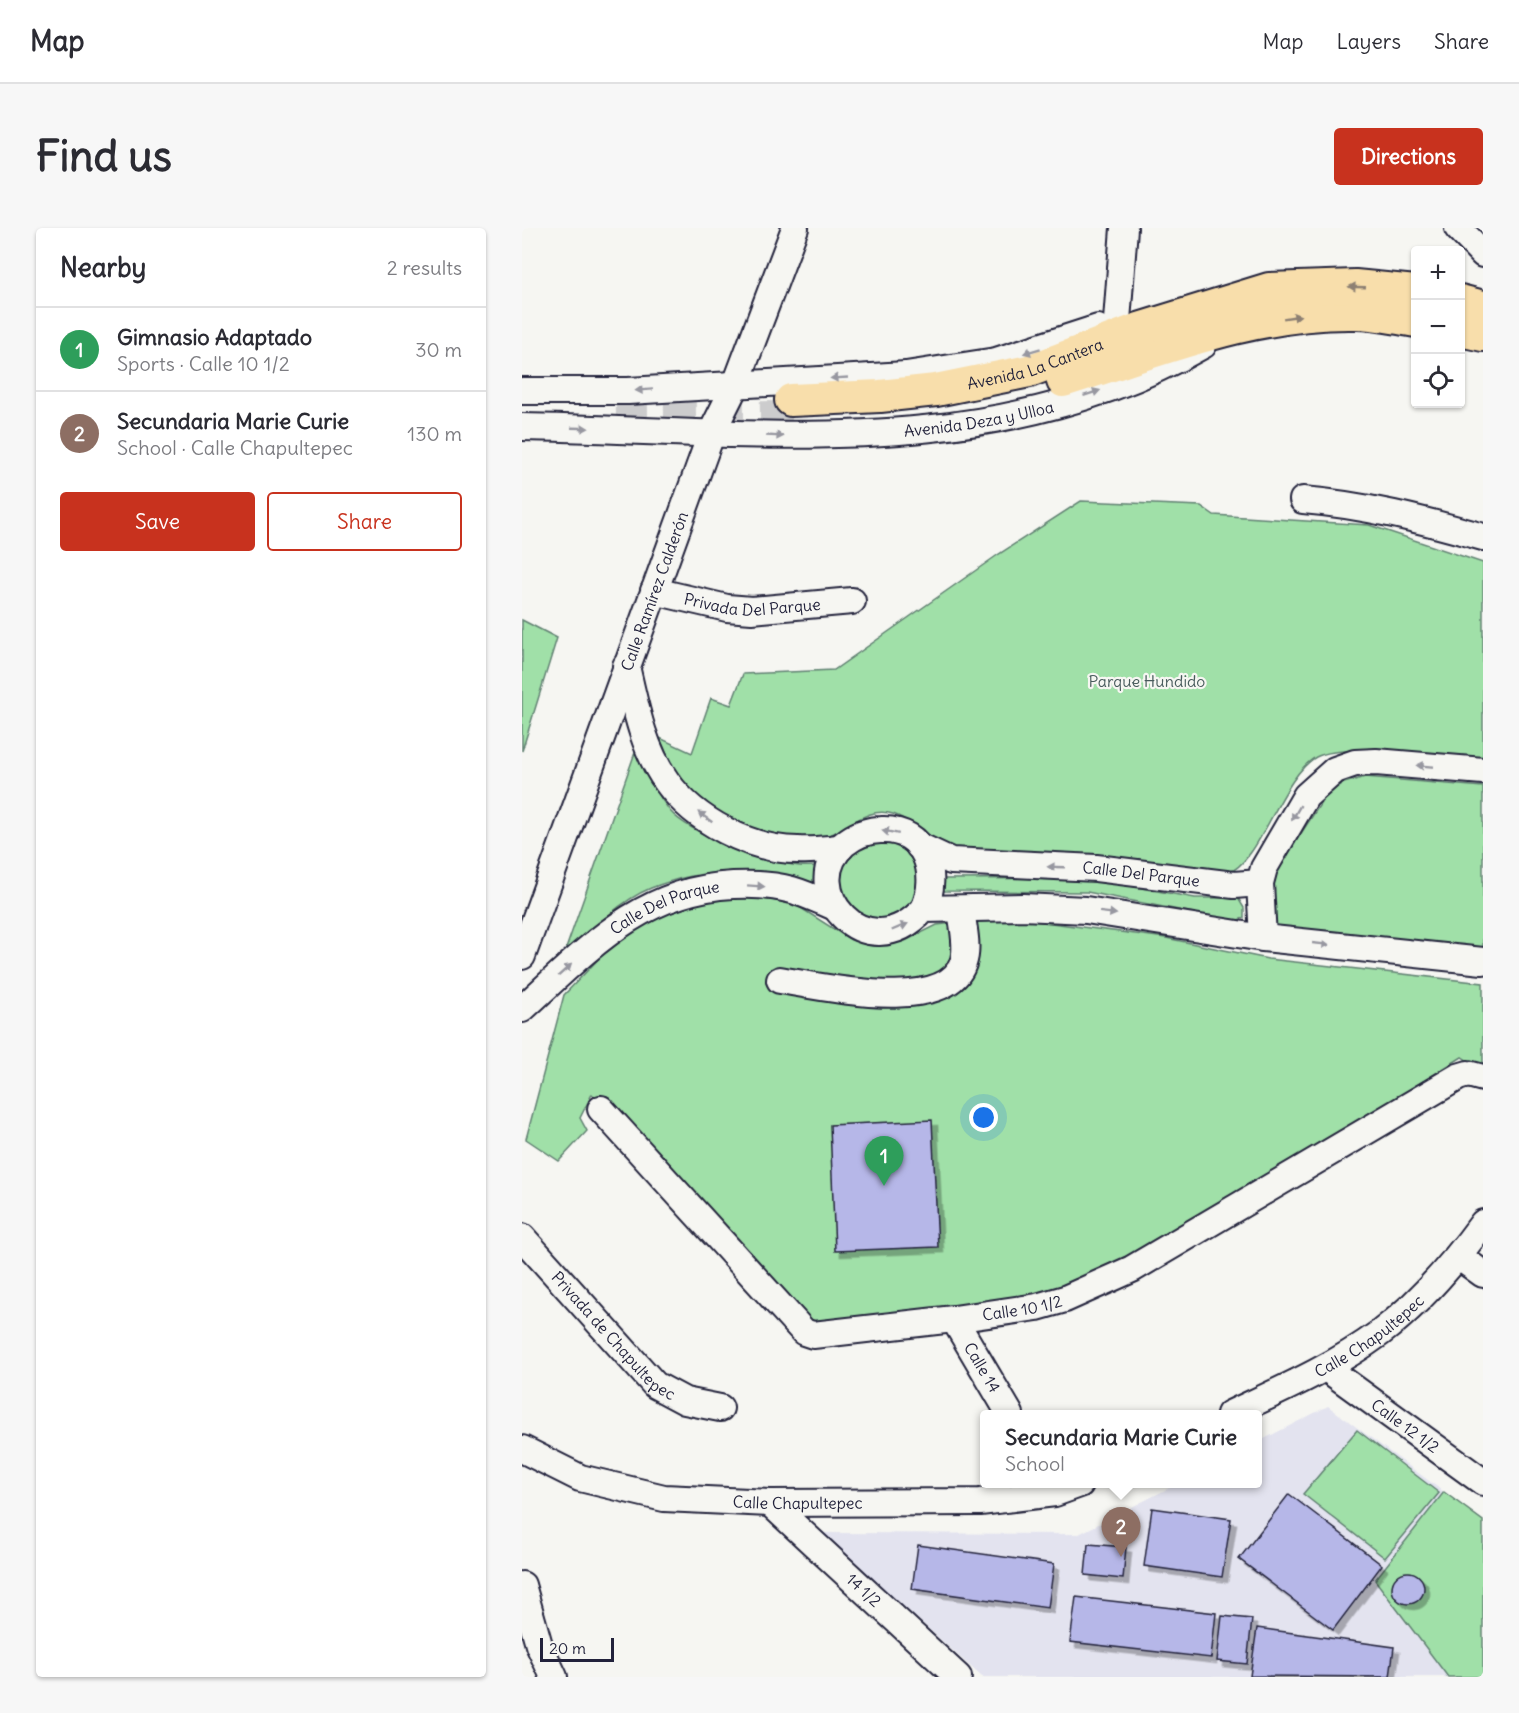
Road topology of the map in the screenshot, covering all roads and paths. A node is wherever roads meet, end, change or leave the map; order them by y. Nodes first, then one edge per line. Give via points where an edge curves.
1 (795, 228) edge
2 (1124, 228) edge
3 (1458, 228) edge
4 (1483, 254) edge
5 (1269, 289) junction
6 (1411, 292) edge
7 (1465, 302) edge
8 (1483, 307) edge
9 (1411, 320) edge
10 (1117, 321) junction
11 (1235, 327) junction
12 (1465, 331) edge
13 (1483, 335) edge
14 (736, 384) junction
15 (522, 391) edge
16 (522, 427) edge
17 (712, 432) junction
18 (1303, 500) dead end
19 (1483, 537) edge
20 (654, 591) junction
21 (852, 601) dead end
22 (626, 666) junction
23 (1483, 771) edge
24 (919, 846) junction
25 (840, 848) junction
26 (1260, 883) junction
27 (835, 907) junction
28 (924, 909) junction
29 (962, 910) junction
30 (1263, 938) junction
31 (522, 956) edge
32 (1483, 961) edge
33 (780, 980) dead end
34 (522, 1009) edge
35 (1483, 1078) edge
36 (601, 1110) dead end
37 (1483, 1223) edge
38 (522, 1237) edge
39 (1458, 1257) junction
40 (1483, 1275) edge
41 (954, 1319) junction
42 (1326, 1368) junction
43 (720, 1408) dead end
44 (1008, 1410) edge
45 (1238, 1410) edge
46 (522, 1449) edge
47 (1483, 1482) edge
48 (1052, 1489) edge
49 (770, 1503) junction
50 (522, 1585) edge
51 (554, 1677) edge
52 (957, 1677) edge

1 - 14 street, Calle Ramírez Calderón
2 - 10 street
3 - 4 street
6 -> 5 main road via 1355,286
5 - 10 street via 1239,287
5 - 11 main road, Avenida La Cantera via 1139,329 1029,371 936,390 792,408 882,416 983,402
7 - 8 main road
11 -> 9 main road, Avenida Deza y Ulloa via 1299,315 1358,313
10 -> 14 street via 1025,353 955,368 906,375
17 -> 11 street, Avenida Deza y Ulloa via 839,436 988,422 1068,401 1148,372
12 - 13 main road
14 -> 15 street via 628,391
14 - 17 street, Calle Ramírez Calderón
16 -> 17 street, Avenida Deza y Ulloa
17 - 20 street, Calle Ramírez Calderón
18 - 19 street via 1404,514
20 - 21 street, Privada Del Parque via 752,610
20 - 22 street, Calle Ramírez Calderón
25 -> 22 street, Calle Del Parque via 796,850 759,844 702,816 667,783 639,722
22 - 31 street, Calle Ramírez Calderón
23 -> 26 street via 1376,762 1355,763 1335,770 1306,796 1264,868
24 -> 25 street, Calle Del Parque via 888,829 853,836
26 -> 24 street, Calle Del Parque via 1225,884 1096,868 951,861
24 - 28 street via 932,877 931,894
25 - 27 street via 828,877
26 - 30 street
27 -> 28 street, Calle Del Parque via 861,930 879,933 904,926
34 -> 27 street, Calle Del Parque via 605,936 646,907 670,897 709,887 754,884 791,890
28 - 29 street
29 -> 30 street via 1086,910
29 - 33 street via 964,962 955,978 940,987 897,994 862,993
30 -> 32 street
35 - 41 street, Calle 10 1/2 via 1468,1074 1458,1077 1132,1269 1037,1307
36 - 41 street, Calle 10 1/2 via 804,1332 813,1335
37 - 39 street, Calle Chapultepec
38 - 43 street, Privada de Chapultepec via 655,1385 685,1401
39 - 40 street
39 - 42 street, Calle Chapultepec via 1414,1305 1379,1334
41 - 44 street, Calle 14
42 - 45 street, Calle Chapultepec
42 - 47 street, Calle 12 1/2
46 - 49 street, Calle Chapultepec via 580,1478 664,1498
48 - 49 street, Calle Chapultepec via 980,1502
49 - 52 street, 14 1/2
50 - 51 street via 539,1645

